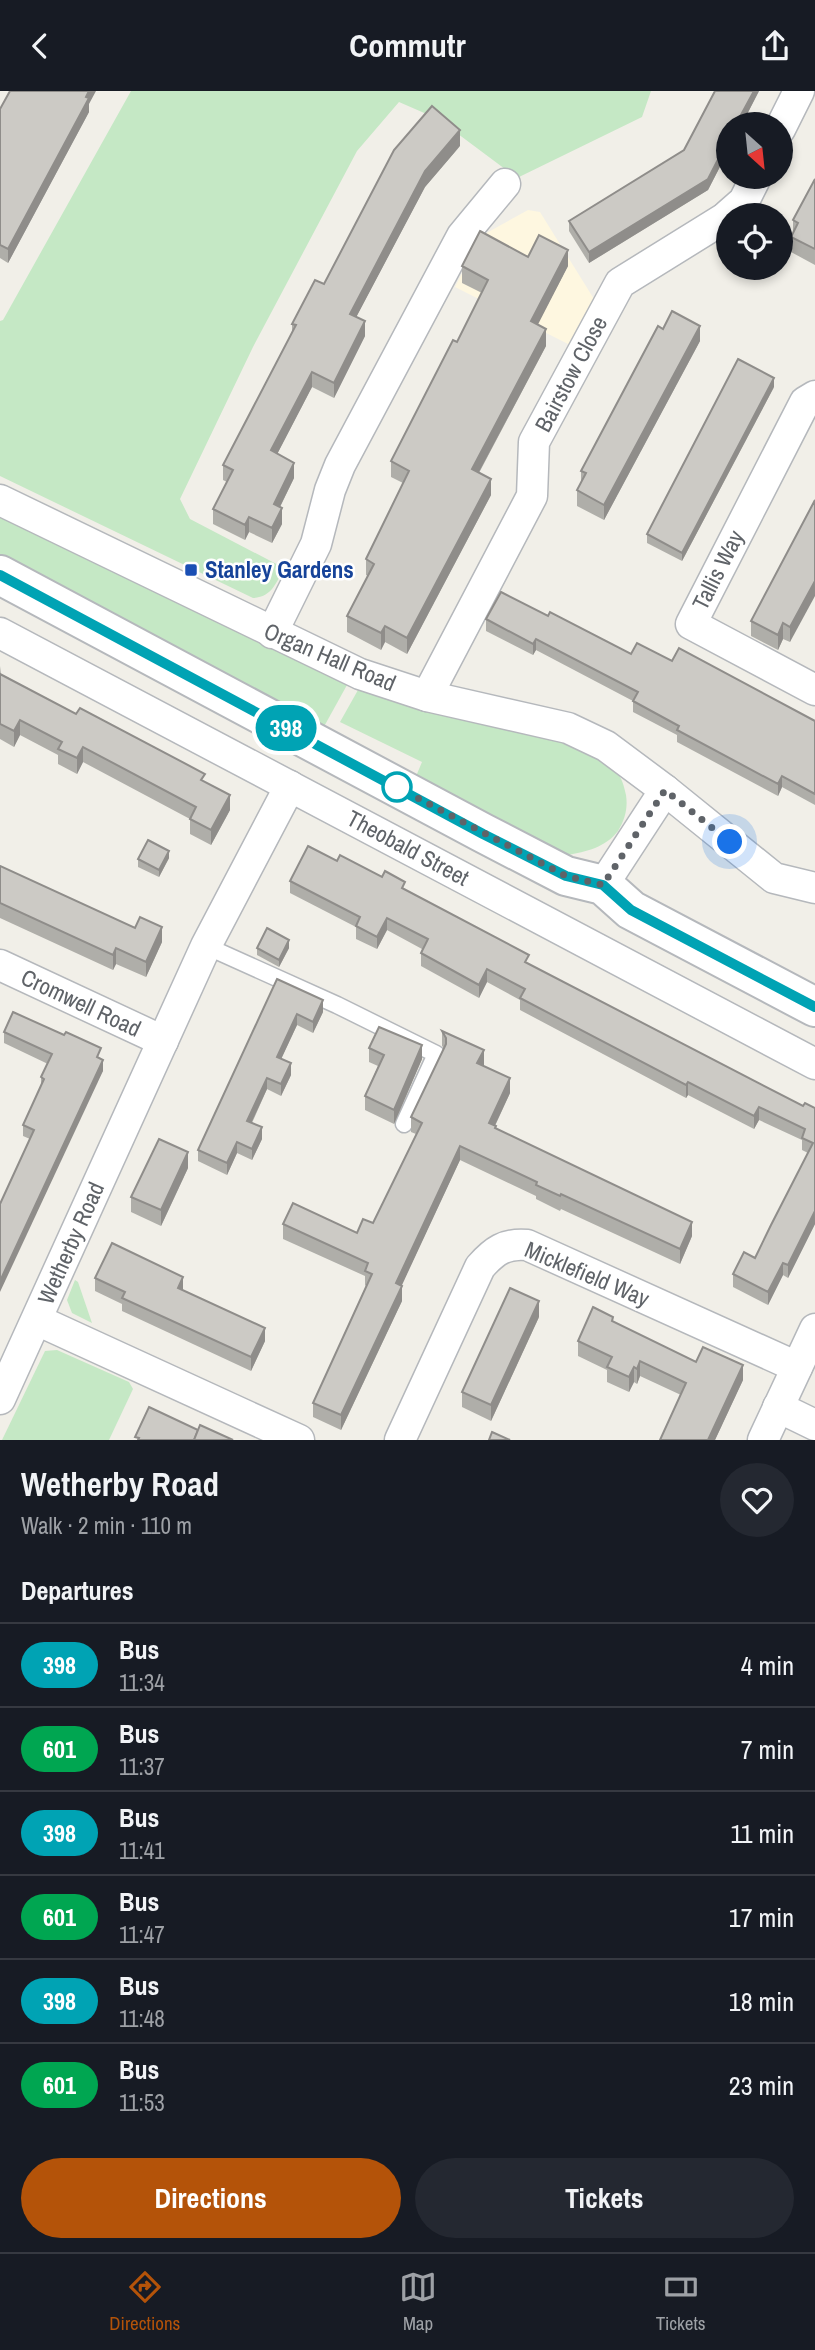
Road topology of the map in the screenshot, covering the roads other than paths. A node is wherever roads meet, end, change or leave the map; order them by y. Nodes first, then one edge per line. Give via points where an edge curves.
1 (799, 91) edge
2 (788, 112) edge
3 (505, 184) dead end
4 (716, 223) edge
5 (815, 395) edge
6 (0, 500) edge
7 (0, 575) edge
8 (0, 633) edge
9 (272, 633) junction
10 (815, 690) edge
11 (427, 697) junction
12 (290, 786) junction
13 (665, 790) junction
14 (603, 885) junction
15 (815, 888) edge
16 (206, 946) junction
17 (0, 965) edge
18 (815, 1007) edge
19 (163, 1041) junction
20 (815, 1064) edge
21 (404, 1124) dead end
22 (37, 1320) junction
23 (815, 1329) edge
24 (797, 1367) junction
25 (0, 1399) edge
26 (778, 1407) junction
27 (815, 1425) edge
28 (299, 1440) edge
29 (400, 1440) edge
30 (763, 1440) edge

1 - 2 street
3 - 9 street via 462,236 340,465 316,544
4 - 11 street, Bairstow Close via 620,283 534,442 532,496
5 - 10 street, Tallis Way via 805,402 691,624
6 - 9 street, Organ Hall Road
7 - 14 street via 483,834 566,876
8 - 12 street, Theobald Street
9 - 11 street, Organ Hall Road via 360,674
11 - 13 street, Organ Hall Road via 568,728 606,746
12 - 16 street, Wetherby Road
12 - 20 street, Theobald Street
13 - 14 street
13 - 15 street, Organ Hall Road via 774,878
14 - 18 street via 631,910
16 - 19 street, Wetherby Road
16 - 21 lane via 436,1054
17 - 19 street, Cromwell Road
19 - 22 street, Wetherby Road
22 - 25 street, Wetherby Road
22 - 28 street
23 - 24 street
24 - 26 street
24 - 29 street, Micklefield Way via 527,1245 511,1243 494,1251 480,1267
26 - 27 street
26 - 30 street

